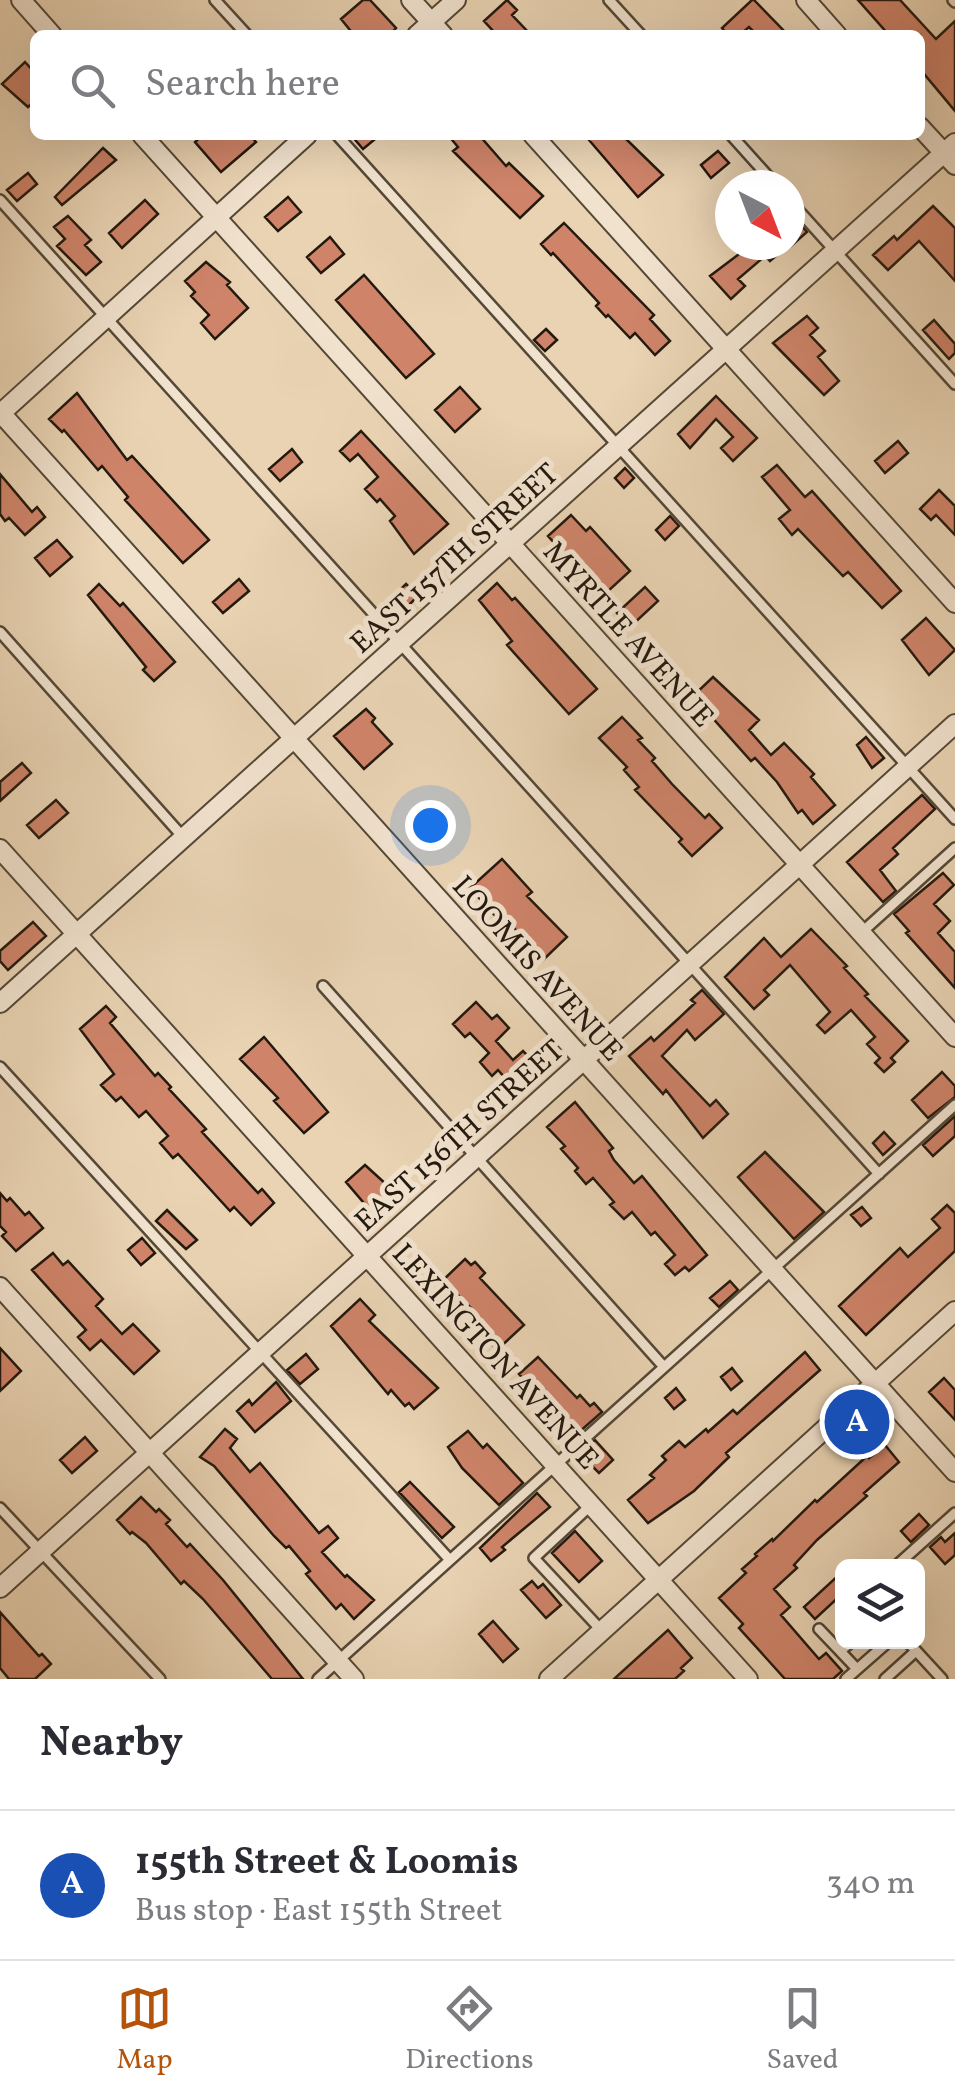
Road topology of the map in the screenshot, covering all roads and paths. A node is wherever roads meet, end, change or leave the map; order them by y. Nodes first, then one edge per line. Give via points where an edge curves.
1 (21, 0) edge
2 (215, 0) edge
3 (411, 0) edge
4 (456, 0) edge
5 (609, 0) edge
6 (806, 0) edge
7 (48, 30) edge
8 (242, 30) edge
9 (430, 30) edge
10 (432, 30) edge
11 (636, 30) edge
12 (833, 30) edge
13 (925, 131) edge
14 (147, 140) edge
15 (301, 140) edge
16 (342, 140) edge
17 (538, 140) edge
18 (736, 140) edge
19 (951, 154) edge
20 (762, 170) edge
21 (0, 200) edge
22 (216, 217) junction
23 (805, 218) edge
24 (835, 251) junction
25 (106, 317) junction
26 (726, 349) junction
27 (955, 384) edge
28 (0, 413) edge
29 (618, 446) junction
30 (510, 543) junction
31 (955, 603) edge
32 (0, 632) edge
33 (400, 643) junction
34 (955, 724) edge
35 (294, 738) junction
36 (908, 767) junction
37 (955, 819) edge
38 (184, 838) junction
39 (955, 848) edge
40 (0, 850) edge
41 (800, 864) junction
42 (861, 933) junction
43 (76, 934) junction
44 (690, 964) junction
45 (323, 986) dead end
46 (0, 1003) edge
47 (955, 1037) edge
48 (584, 1060) junction
49 (0, 1066) edge
50 (955, 1105) edge
51 (476, 1158) junction
52 (879, 1174) junction
53 (368, 1255) junction
54 (772, 1270) junction
55 (0, 1287) edge
56 (955, 1311) edge
57 (260, 1352) junction
58 (664, 1367) junction
59 (875, 1383) junction
60 (149, 1452) junction
61 (556, 1464) junction
62 (955, 1472) edge
63 (592, 1504) junction
64 (0, 1508) edge
65 (955, 1512) edge
66 (40, 1552) junction
67 (904, 1559) edge
68 (450, 1560) junction
69 (659, 1579) junction
70 (0, 1588) edge
71 (819, 1629) dead end
72 (602, 1631) junction
73 (880, 1649) edge
74 (916, 1650) joint
75 (840, 1651) joint
76 (338, 1661) junction
77 (857, 1669) junction
78 (160, 1679) edge
79 (318, 1679) edge
80 (354, 1679) edge
81 (549, 1679) edge
82 (748, 1679) edge
83 (846, 1679) edge
84 (885, 1679) edge
85 (942, 1679) edge

1 - 7 street
2 - 8 lane
3 - 9 street
4 - 10 street
5 - 11 lane
6 - 12 street
13 - 19 street
14 - 22 street, MYRTLE AVENUE
15 - 22 street
16 - 29 lane
17 - 26 street
18 - 20 lane
19 - 24 street, EAST 157TH STREET
21 - 25 lane
22 - 25 street
22 - 30 street, MYRTLE AVENUE
23 - 24 lane
24 - 26 street, EAST 157TH STREET
24 - 27 lane
25 - 28 street
25 - 33 lane
26 - 29 street, EAST 157TH STREET
26 - 31 street
28 - 35 street, LOOMIS AVENUE
29 - 30 street, EAST 157TH STREET
29 - 36 lane
30 - 33 street, EAST 157TH STREET
30 - 41 street, MYRTLE AVENUE
32 - 38 lane
33 - 35 street, EAST 157TH STREET
33 - 44 lane
34 - 36 street, EAST 156TH STREET
35 - 38 street, EAST 157TH STREET
35 - 48 street, LOOMIS AVENUE
36 - 37 lane
36 - 41 street, EAST 156TH STREET
38 - 43 street, EAST 157TH STREET
39 - 42 lane
40 - 43 street, LEXINGTON AVENUE
41 - 42 street, MYRTLE AVENUE
41 - 44 street, EAST 156TH STREET
42 - 47 street, MYRTLE AVENUE
43 - 46 street, EAST 157TH STREET
43 - 53 street, LEXINGTON AVENUE
44 - 48 street, EAST 156TH STREET
44 - 52 lane
45 - 51 lane
48 - 51 street, EAST 156TH STREET
48 - 54 street, LOOMIS AVENUE
49 - 57 lane
50 - 52 lane
51 - 53 street, EAST 156TH STREET
51 - 58 lane
52 - 54 lane
53 - 57 street, EAST 156TH STREET
53 - 61 street, LEXINGTON AVENUE
54 - 58 lane
54 - 59 street, LOOMIS AVENUE
55 - 60 street
56 - 59 street
57 - 60 street, EAST 156TH STREET
57 - 68 lane
58 - 61 lane
59 - 62 street, LOOMIS AVENUE
59 - 69 street
60 - 66 street, EAST 156TH STREET
60 - 76 street
61 - 63 street, LEXINGTON AVENUE
61 - 68 lane
63 - 69 street, LEXINGTON AVENUE
63 - 72 lane via 534,1558
64 - 66 lane
65 - 67 lane
66 - 70 street, EAST 156TH STREET
66 - 78 lane
68 - 76 lane
69 - 72 street
69 - 82 street, LEXINGTON AVENUE
71 - 75 lane
72 - 81 street
73 - 77 lane
74 - 84 lane
74 - 85 lane
75 - 77 lane
76 - 79 lane
76 - 80 street
77 - 83 lane

